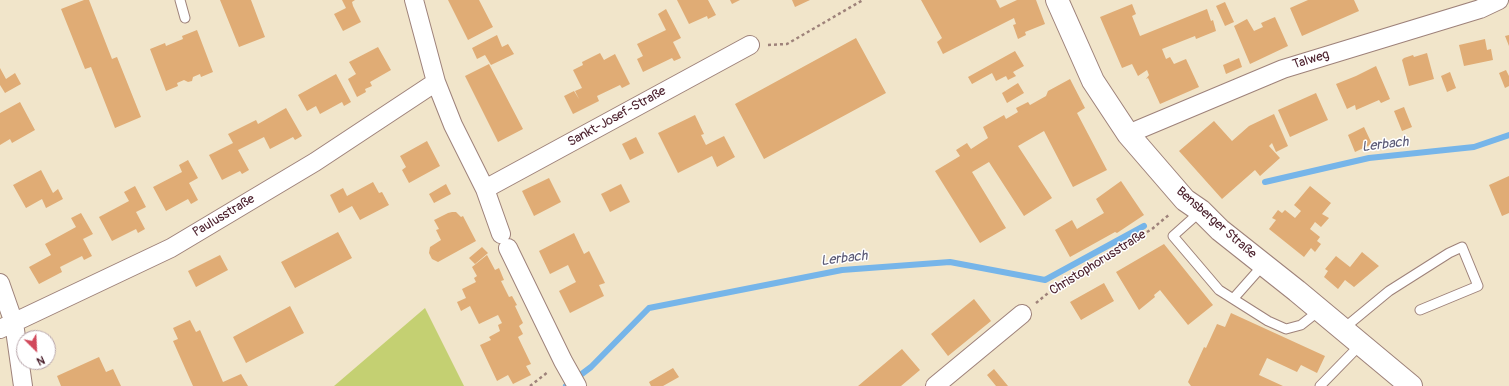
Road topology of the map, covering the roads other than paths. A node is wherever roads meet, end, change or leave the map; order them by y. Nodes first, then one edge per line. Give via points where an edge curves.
1 (180, 0) edge
2 (414, 0) edge
3 (1057, 0) edge
4 (1499, 0) edge
5 (185, 18) dead end
6 (750, 45) road end
7 (436, 82) junction
8 (1128, 134) junction
9 (485, 189) junction
10 (1193, 205) junction
11 (1264, 264) junction
12 (0, 283) edge
13 (1233, 299) junction
14 (1320, 310) junction
15 (1420, 310) dead end
16 (1022, 314) road end
17 (7, 326) edge
18 (1342, 329) junction
19 (1361, 344) junction
20 (573, 379) edge
21 (23, 386) edge
22 (935, 386) edge
23 (1320, 386) edge
24 (1411, 386) edge

1 - 5 lane
2 - 7 street
3 - 8 main road, Bensberger Straße via 1093,81
4 - 8 street, Talweg via 1480,9 1283,69
6 - 9 street, Sankt-Josef-Straße
7 - 9 street via 453,125
7 - 17 street, Paulusstraße via 315,162 171,248
8 - 10 main road, Bensberger Straße
9 - 20 street via 504,241
10 - 11 main road, Bensberger Straße
10 - 13 lane via 1173,236 1219,290
11 - 13 lane
11 - 14 main road, Bensberger Straße
12 - 17 street
13 - 14 lane via 1286,329 1301,325
14 - 18 main road, Bensberger Straße
15 - 18 lane via 1478,286 1462,247 1389,291
16 - 22 street
17 - 21 street
18 - 19 main road, Bensberger Straße
19 - 23 lane
19 - 24 main road, Bensberger Straße

